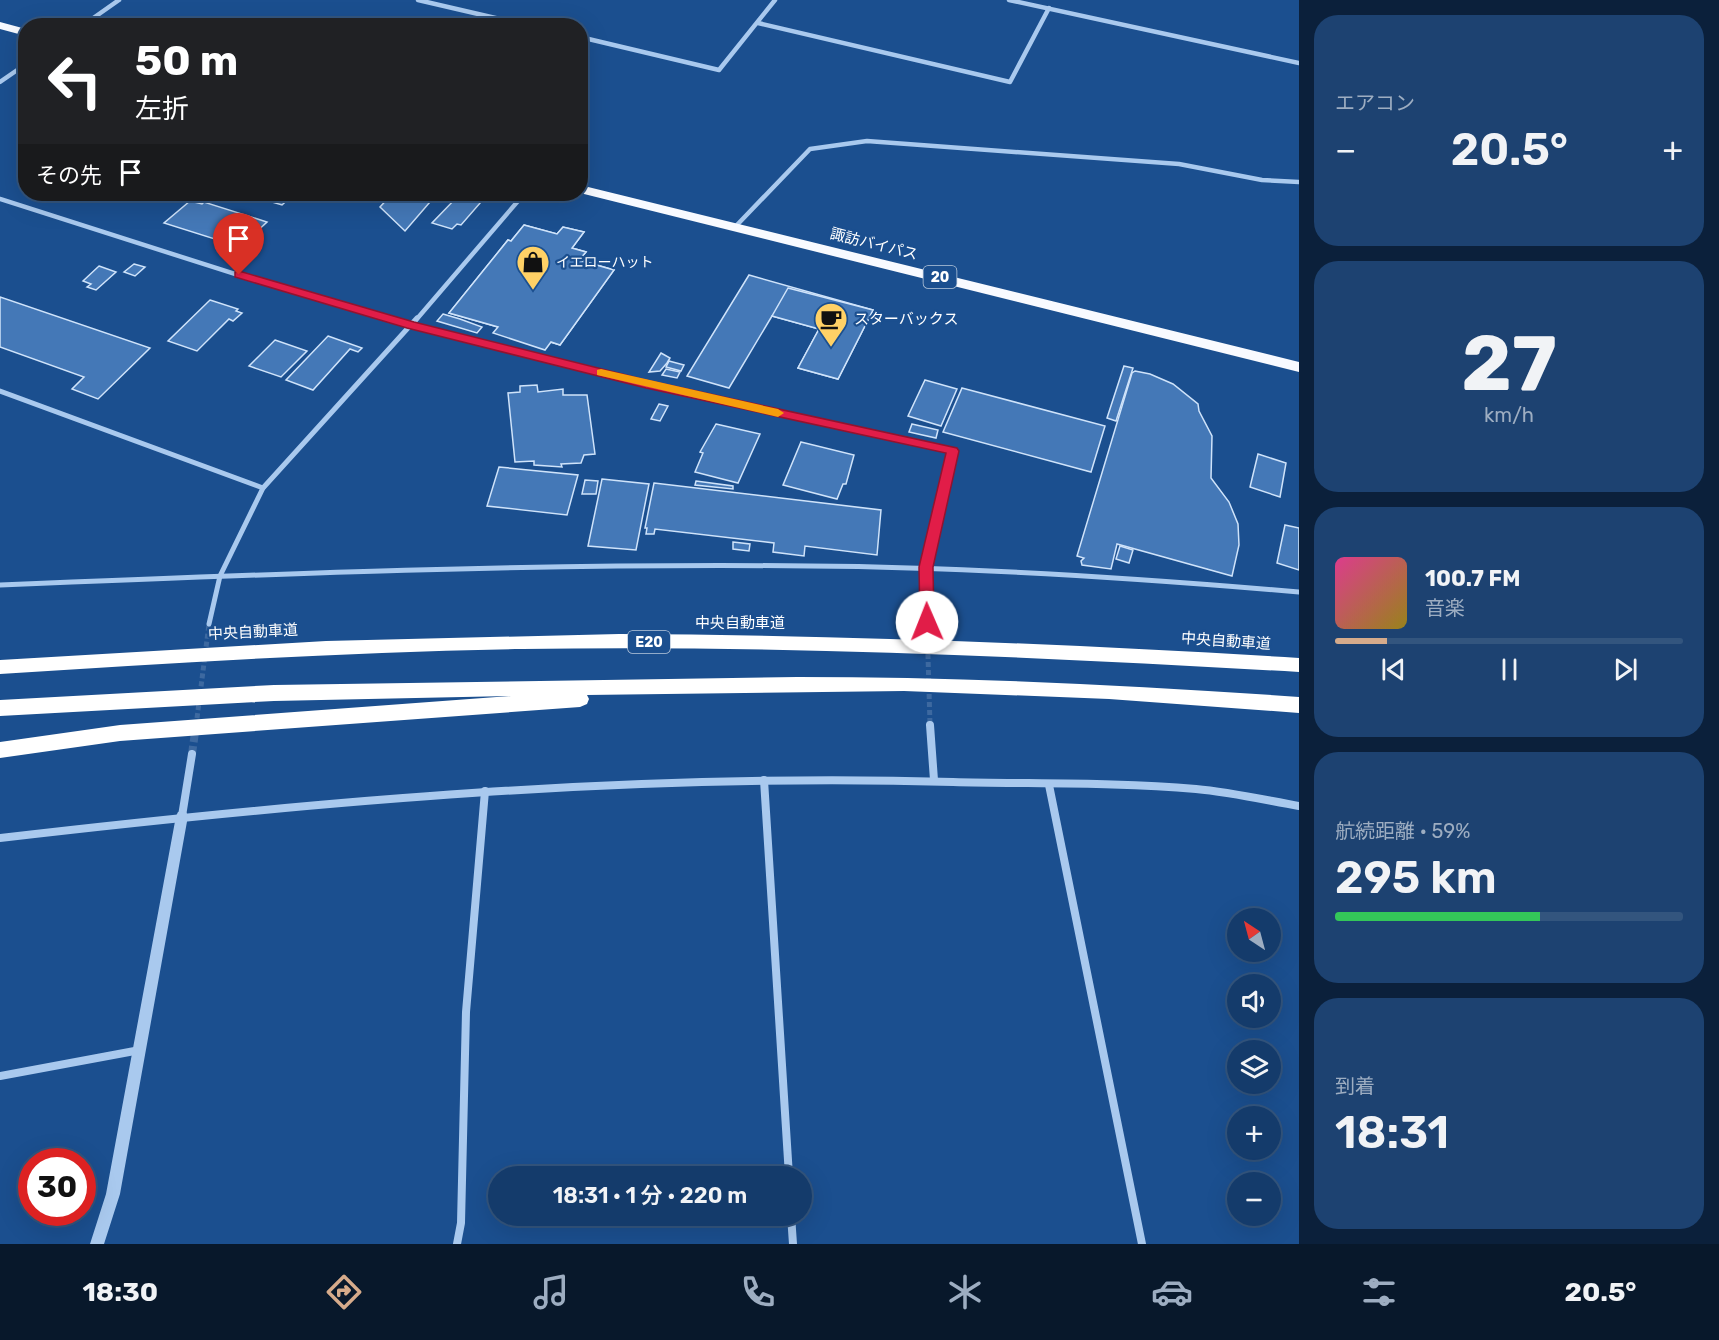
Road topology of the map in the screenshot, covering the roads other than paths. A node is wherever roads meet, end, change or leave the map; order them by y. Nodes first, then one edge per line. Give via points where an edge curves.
1 (119, 0) edge
2 (418, 0) edge
3 (775, 0) edge
4 (1009, 0) edge
5 (1048, 8) junction
6 (93, 18) edge
7 (496, 18) edge
8 (758, 23) junction
9 (0, 25) edge
10 (18, 31) edge
11 (588, 40) edge
12 (1299, 63) edge
13 (18, 70) edge
14 (0, 82) edge
15 (1299, 182) edge
16 (588, 191) edge
17 (0, 199) edge
18 (518, 201) edge
19 (736, 226) junction
20 (411, 325) junction
21 (1299, 368) edge
22 (0, 391) edge
23 (262, 488) junction
24 (926, 567) junction
25 (220, 576) junction
26 (0, 585) edge
27 (1299, 592) edge
28 (927, 622) tunnel mouth
29 (209, 624) tunnel mouth
30 (1299, 665) edge
31 (0, 668) edge
32 (797, 684) junction
33 (1299, 705) edge
34 (0, 708) edge
35 (930, 724) tunnel mouth
36 (0, 750) edge
37 (192, 754) tunnel mouth
38 (764, 780) junction
39 (934, 780) junction
40 (1049, 785) junction
41 (485, 791) junction
42 (1299, 806) edge
43 (182, 816) junction
44 (0, 838) edge
45 (141, 1050) junction
46 (0, 1076) edge
47 (788, 1166) edge
48 (792, 1226) edge
49 (97, 1244) edge
50 (457, 1244) edge
51 (793, 1244) edge
52 (1142, 1244) edge

1 - 6 street
2 - 7 street
3 - 8 street
4 - 5 street
5 - 8 street via 1010,82
5 - 12 street
8 - 11 street via 719,70
9 - 10 highway
13 - 14 street
15 - 19 street via 1262,180 1179,164 867,141 810,149
16 - 19 highway, 諏訪バイパス / 20
17 - 20 street
18 - 20 street
19 - 21 highway, 諏訪バイパス / 20
20 - 23 street
20 - 24 street via 646,384 953,451
22 - 23 street
23 - 25 street
24 - 25 street via 580,566
24 - 27 street
24 - 28 street
25 - 26 street
25 - 29 street
30 - 31 highway, 中央自動車道 / E20 via 1117,654 769,642 533,642 243,651
32 - 33 highway via 1109,692
32 - 34 highway via 274,693
32 - 36 highway via 120,733
35 - 39 street
37 - 43 street
38 - 39 street
38 - 41 street
38 - 47 street
39 - 40 street
40 - 42 street via 1186,788
40 - 52 street
41 - 43 street
41 - 50 street via 466,1012 461,1223
43 - 44 street
43 - 45 street
45 - 46 street
45 - 49 street via 113,1194
48 - 51 street

